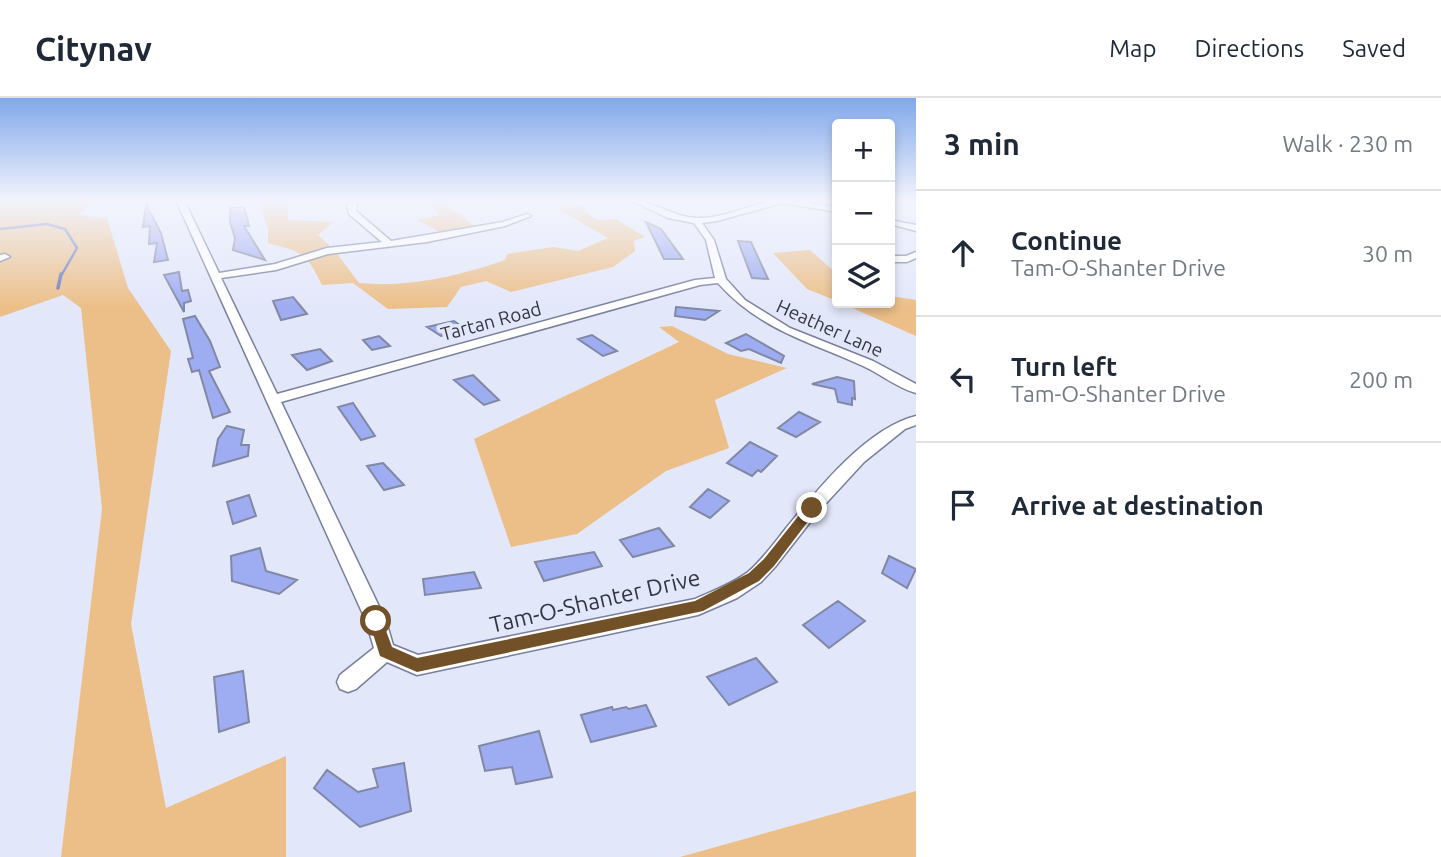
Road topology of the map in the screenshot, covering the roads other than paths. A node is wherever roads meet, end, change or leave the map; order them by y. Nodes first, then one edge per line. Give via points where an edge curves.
1 (196, 235) edge
2 (380, 235) edge
3 (439, 235) edge
4 (707, 235) edge
5 (390, 244) junction
6 (916, 256) edge
7 (895, 259) edge
8 (215, 276) junction
9 (720, 280) junction
10 (916, 389) edge
11 (272, 400) junction
12 (916, 420) edge
13 (386, 651) junction
14 (348, 682) dead end

1 - 8 street
2 - 5 street
3 - 5 street
4 - 9 street
5 - 8 street
6 - 7 street
8 - 11 street
9 - 10 street, Heather Lane via 768,320
9 - 11 street, Tartan Road via 699,282
11 - 13 street
12 - 13 street, Tam-O-Shanter Drive via 900,426 859,458 754,577 698,607 417,665
13 - 14 street

